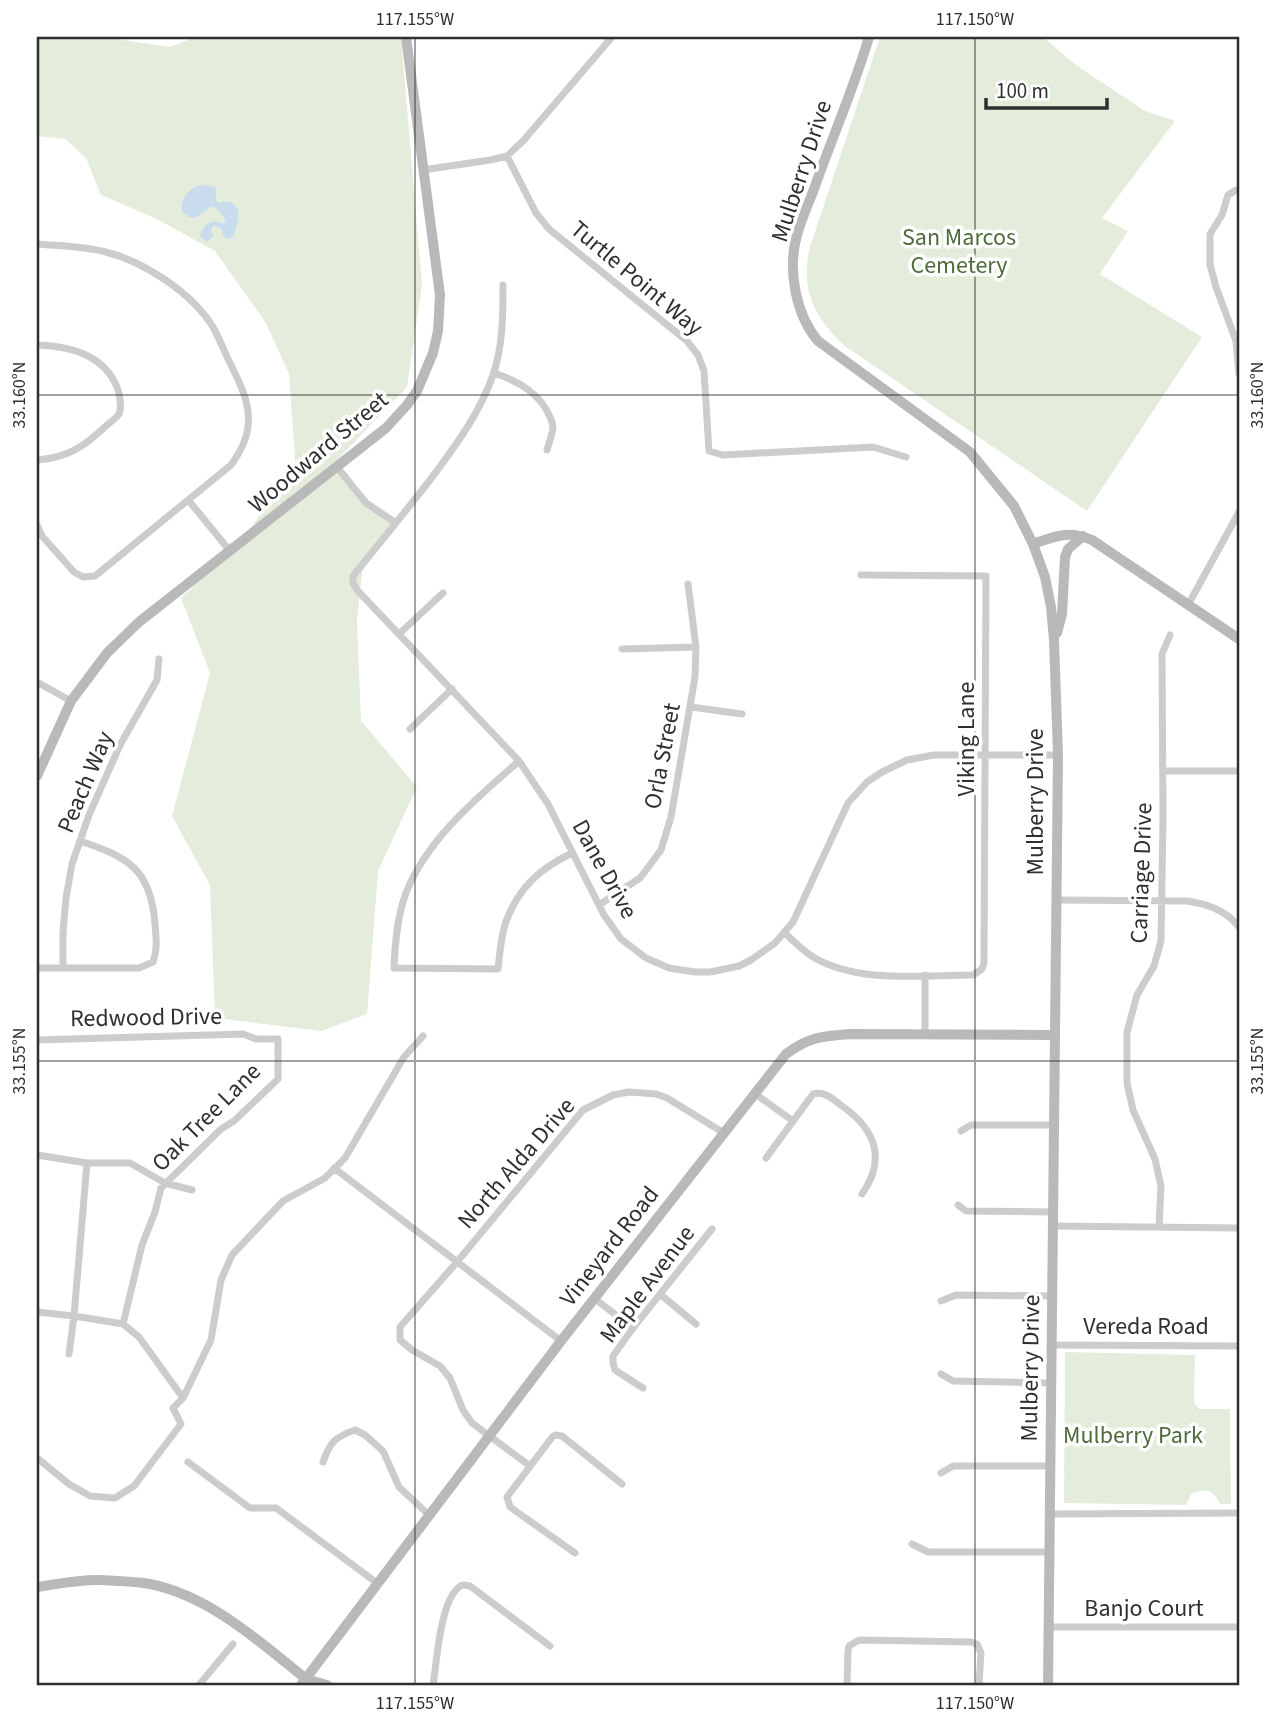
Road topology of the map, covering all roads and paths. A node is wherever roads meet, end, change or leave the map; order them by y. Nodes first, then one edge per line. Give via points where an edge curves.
1 (406, 37) edge
2 (612, 37) edge
3 (865, 39) edge
4 (507, 156) junction
5 (423, 170) junction
6 (1239, 191) edge
7 (37, 244) edge
8 (503, 285) dead end
9 (37, 345) edge
10 (494, 373) junction
11 (1239, 373) edge
12 (547, 450) dead end
13 (906, 457) dead end
14 (37, 460) edge
15 (337, 467) junction
16 (189, 501) junction
17 (1239, 512) edge
18 (396, 523) junction
19 (37, 525) edge
20 (1083, 536) junction
21 (1033, 544) junction
22 (230, 551) junction
23 (861, 575) dead end
24 (688, 584) dead end
25 (443, 593) dead end
26 (1188, 605) junction
27 (399, 634) junction
28 (1170, 635) dead end
29 (1239, 639) edge
30 (1054, 640) junction
31 (696, 647) junction
32 (622, 649) dead end
33 (159, 659) dead end
34 (37, 682) edge
35 (453, 689) junction
36 (71, 701) junction
37 (691, 707) junction
38 (742, 714) dead end
39 (410, 729) dead end
40 (985, 755) junction
41 (1058, 755) junction
42 (519, 761) junction
43 (1163, 771) junction
44 (1239, 771) edge
45 (37, 776) edge
46 (80, 841) junction
47 (572, 853) junction
48 (1056, 900) junction
49 (1162, 901) junction
50 (599, 905) junction
51 (1238, 923) edge
52 (784, 932) junction
53 (37, 968) edge
54 (63, 968) junction
55 (925, 975) junction
56 (925, 1035) junction
57 (1055, 1035) junction
58 (423, 1036) dead end
59 (256, 1039) joint
60 (37, 1040) edge
61 (754, 1093) junction
62 (793, 1121) junction
63 (1054, 1125) junction
64 (961, 1131) dead end
65 (724, 1133) junction
66 (37, 1155) edge
67 (766, 1158) dead end
68 (87, 1163) junction
69 (334, 1168) junction
70 (165, 1183) junction
71 (192, 1189) dead end
72 (862, 1194) dead end
73 (958, 1205) dead end
74 (1053, 1212) junction
75 (1053, 1226) junction
76 (1160, 1227) junction
77 (1239, 1228) edge
78 (712, 1229) dead end
79 (457, 1262) junction
80 (661, 1295) junction
81 (1052, 1296) junction
82 (594, 1299) junction
83 (941, 1301) dead end
84 (37, 1312) edge
85 (74, 1316) junction
86 (123, 1324) junction
87 (696, 1324) dead end
88 (633, 1328) junction
89 (561, 1341) junction
90 (1052, 1345) junction
91 (1239, 1346) edge
92 (69, 1354) dead end
93 (942, 1374) dead end
94 (1051, 1382) junction
95 (643, 1388) dead end
96 (183, 1398) junction
97 (489, 1436) junction
98 (37, 1458) edge
99 (188, 1462) dead end
100 (323, 1462) dead end
101 (530, 1466) junction
102 (1050, 1466) junction
103 (942, 1473) dead end
104 (622, 1484) dead end
105 (1239, 1513) edge
106 (1050, 1514) junction
107 (429, 1515) junction
108 (912, 1545) dead end
109 (1050, 1552) junction
110 (575, 1553) dead end
111 (377, 1583) junction
112 (37, 1587) edge
113 (1049, 1627) junction
114 (1239, 1627) edge
115 (233, 1644) dead end
116 (550, 1646) dead end
117 (306, 1683) edge
118 (199, 1685) edge
119 (327, 1685) edge
120 (433, 1685) edge
121 (846, 1685) edge
122 (979, 1685) edge
123 (1048, 1685) edge

1 - 5 street, Woodward Street
2 - 4 street
3 - 21 street, Mulberry Drive via 795,240 795,293 818,341 970,452 1014,506
4 - 5 street
4 - 13 street, Turtle Point Way via 549,229 687,341 698,355 704,371 709,451 723,455 873,447
5 - 15 street, Woodward Street via 440,295 433,353 407,405
6 - 11 street via 1228,195 1210,234 1210,265 1236,341
7 - 16 street via 107,252 135,263 177,289 212,326 245,393 248,422 245,441 231,466
8 - 10 street via 502,332
9 - 14 street via 88,355 115,381 121,402 119,414 87,444 68,454
10 - 12 street via 531,391 548,411 554,425
10 - 18 street via 476,415
15 - 18 street via 366,503
15 - 22 street, Woodward Street
16 - 19 street via 94,576 74,572 41,536
16 - 22 street
17 - 26 street
18 - 27 street, Dane Drive via 353,576 353,583
20 - 21 street via 1062,534
20 - 26 street
20 - 30 street via 1065,557 1062,614
21 - 30 street, Mulberry Drive via 1052,607
22 - 36 street, Woodward Street via 139,622 107,653
23 - 40 street, Viking Lane via 986,576
24 - 31 street, Orla Street
25 - 27 street
26 - 29 street
27 - 35 street, Dane Drive
28 - 43 street, Carriage Drive via 1162,654
30 - 41 street, Mulberry Drive
31 - 32 street
31 - 37 street, Orla Street
33 - 46 street, Peach Way via 157,680 120,746
34 - 36 street
35 - 39 street
35 - 42 street, Dane Drive
36 - 45 street, Woodward Street
37 - 38 street
37 - 50 street, Orla Street via 661,850 640,878
40 - 41 street, Dane Drive
40 - 52 street, Dane Drive via 906,760 867,782 848,803 793,922
40 - 55 street, Viking Lane via 984,964 973,975
41 - 48 street, Mulberry Drive
42 - 47 street, Dane Drive via 548,804
42 - 47 street via 471,804 416,870 396,930 394,968 498,969 506,920 522,892 535,875
43 - 44 street
43 - 49 street, Carriage Drive
46 - 54 street, Peach Way via 65,898
46 - 54 street via 133,865 144,879 154,904 157,952 153,962 139,968
47 - 50 street, Dane Drive
48 - 49 street
48 - 57 street, Mulberry Drive
49 - 51 street via 1204,903
49 - 76 street, Carriage Drive via 1161,941 1154,966 1137,995 1127,1032 1127,1083 1161,1185
50 - 52 street, Dane Drive via 621,939 646,958 695,972 739,966
52 - 55 street, Viking Lane via 813,957 844,971
53 - 54 street
55 - 56 street
56 - 57 street, Vineyard Road
56 - 61 street, Vineyard Road via 850,1034 811,1039 786,1054
57 - 63 street, Mulberry Drive
58 - 69 street via 404,1057 345,1158
59 - 60 street, Redwood Drive via 243,1034
59 - 70 street, Oak Tree Lane via 278,1040 278,1079
61 - 62 street
61 - 65 street, Vineyard Road
62 - 67 street
62 - 72 street via 817,1093 858,1117 872,1138 876,1164
63 - 64 street via 971,1125
63 - 74 street, Mulberry Drive
65 - 79 street, North Alda Drive via 656,1094 613,1095 583,1110
65 - 82 street, Vineyard Road
66 - 68 street
68 - 70 street via 131,1163
68 - 85 street
69 - 79 street
69 - 96 street via 325,1178 283,1201 232,1255 221,1280 211,1340
70 - 71 street
70 - 86 street, Oak Tree Lane via 142,1245
73 - 74 street via 966,1211
74 - 75 street, Mulberry Drive
75 - 76 street
75 - 81 street, Mulberry Drive
76 - 77 street
78 - 80 street, Maple Avenue
79 - 89 street
79 - 97 street, North Alda Drive via 400,1327 400,1340 440,1366 472,1423
80 - 87 street
80 - 88 street, Maple Avenue
81 - 83 street via 956,1295
81 - 90 street, Mulberry Drive
82 - 88 street
82 - 89 street, Vineyard Road
84 - 85 street
85 - 86 street
85 - 92 street
86 - 96 street via 139,1338
88 - 95 street, Maple Avenue via 612,1363 615,1370
89 - 97 street, Vineyard Road
90 - 91 street, Vereda Road
90 - 94 street, Mulberry Drive
93 - 94 street via 953,1381
94 - 102 street, Mulberry Drive
96 - 98 street via 173,1408 181,1424 134,1486 115,1498 90,1496
97 - 101 street
97 - 107 street, Vineyard Road
99 - 111 street via 250,1508 276,1508
100 - 107 street via 328,1446 341,1435 355,1430 365,1435 383,1451 399,1487
101 - 104 street via 553,1436 562,1436
101 - 110 street via 507,1497 510,1507
102 - 103 street via 953,1466
102 - 106 street, Mulberry Drive
105 - 106 street
106 - 109 street, Mulberry Drive
107 - 111 street, Vineyard Road
108 - 109 street via 928,1552
109 - 113 street, Mulberry Drive
111 - 117 street, Vineyard Road
112 - 117 street via 99,1580 150,1584 182,1594 219,1613
113 - 114 street, Banjo Court
113 - 123 street, Mulberry Drive
115 - 118 street
116 - 120 street via 470,1586 460,1586 443,1618
117 - 119 street
121 - 122 street via 849,1646 859,1640 977,1644 981,1653

